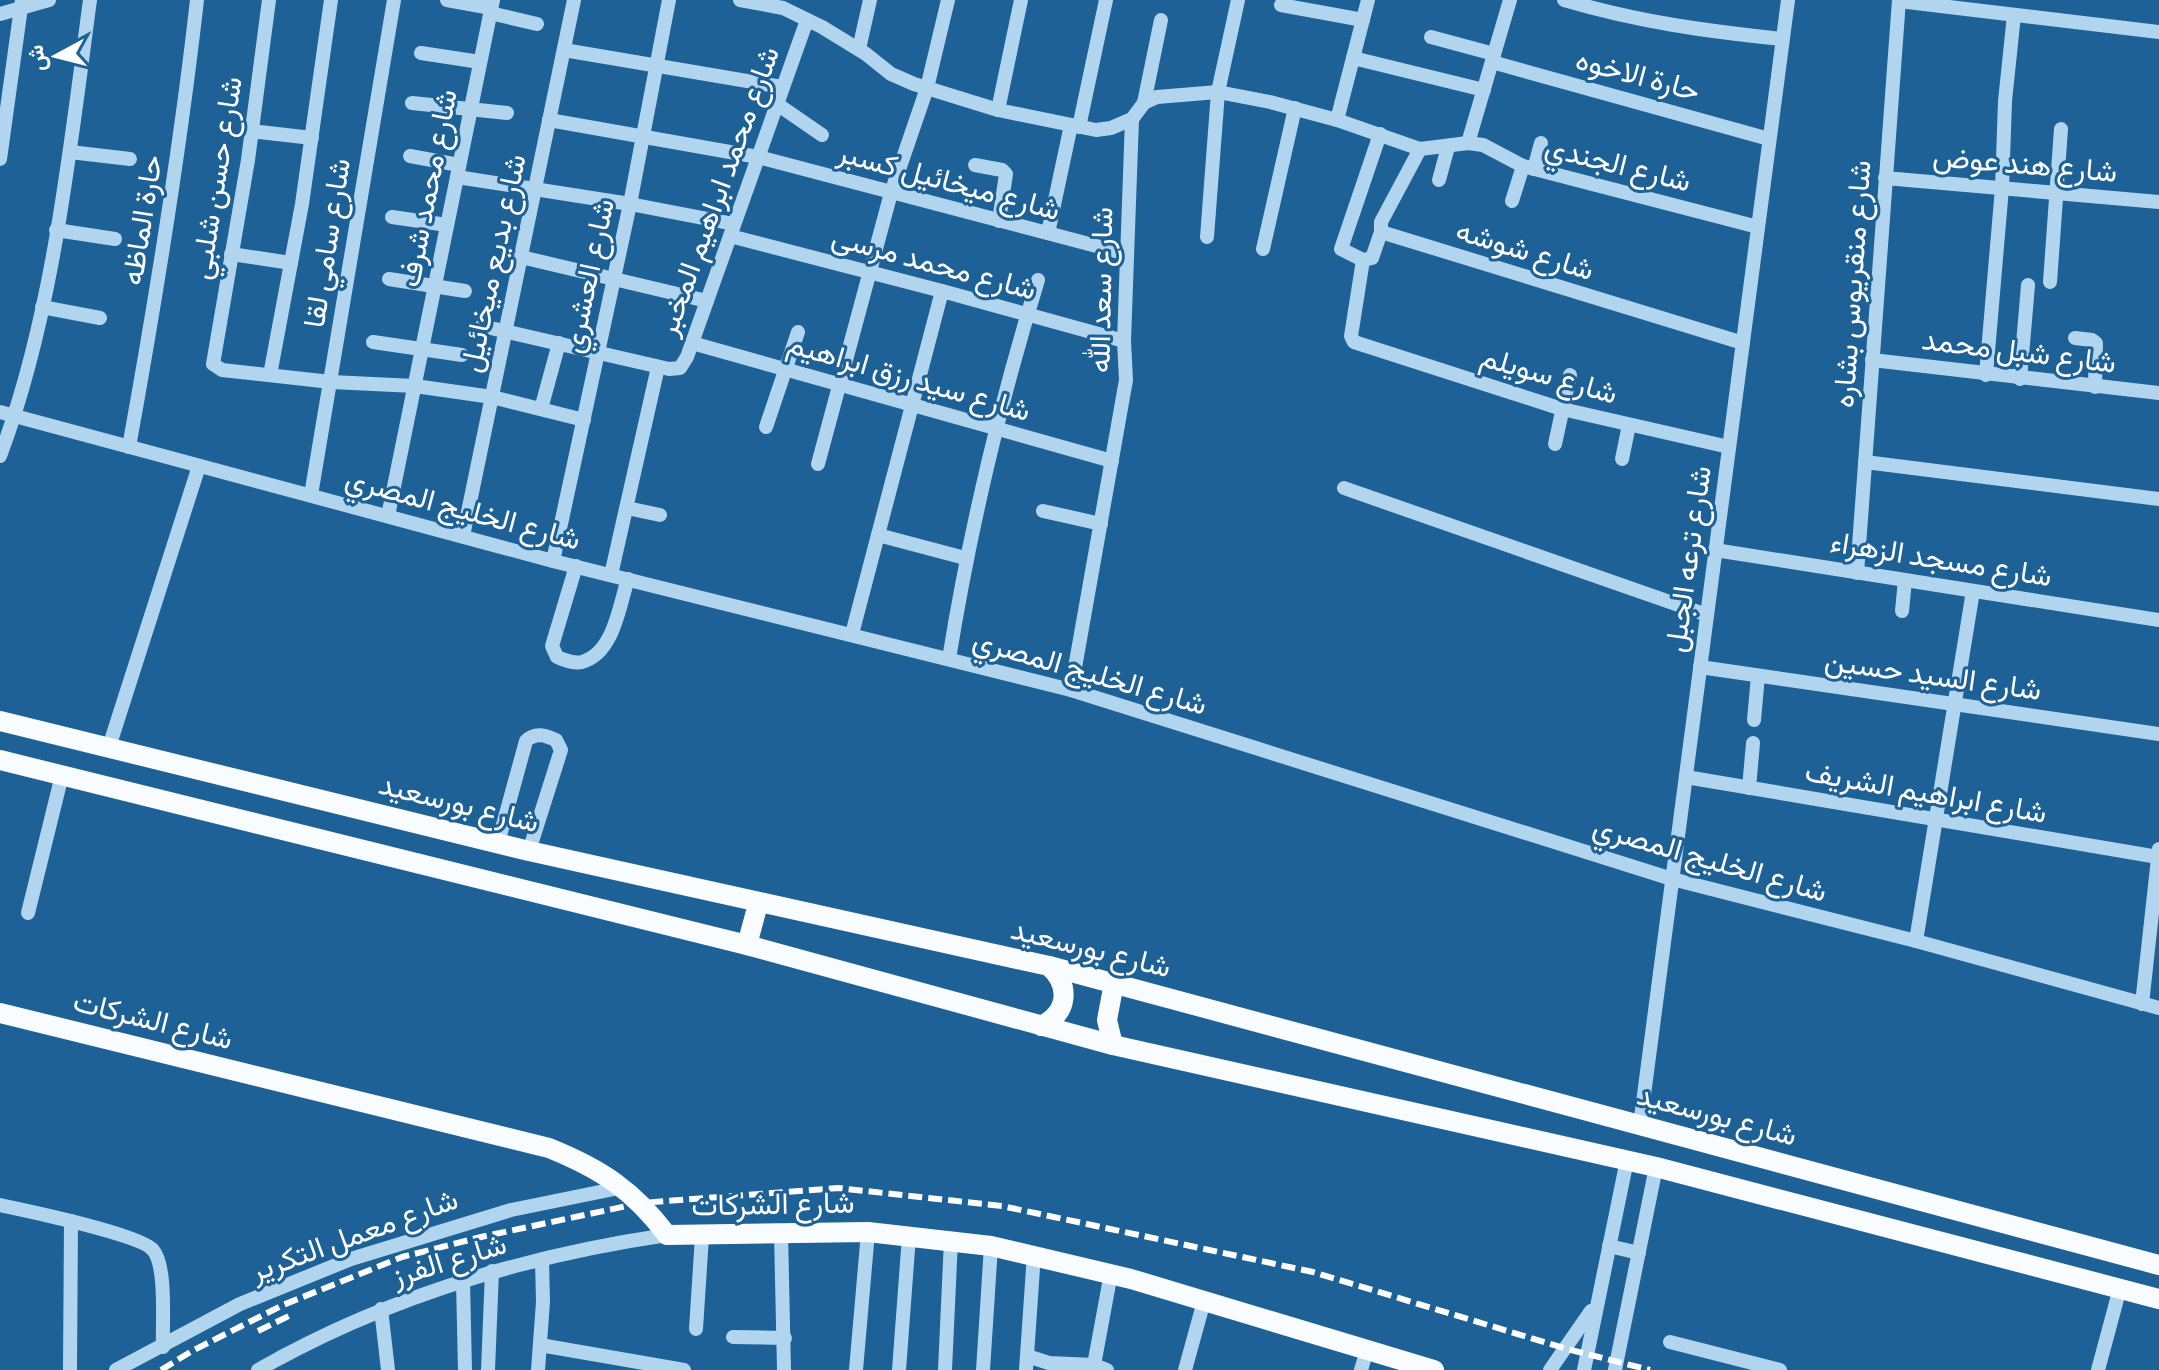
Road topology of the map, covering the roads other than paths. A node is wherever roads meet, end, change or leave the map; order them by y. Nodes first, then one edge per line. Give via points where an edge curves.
1 (49, 0) edge
2 (90, 0) edge
3 (197, 0) edge
4 (269, 0) edge
5 (331, 0) edge
6 (394, 0) edge
7 (447, 0) edge
8 (574, 0) edge
9 (669, 0) edge
10 (740, 0) edge
11 (870, 0) edge
12 (948, 0) edge
13 (1021, 0) edge
14 (1106, 0) edge
15 (1238, 0) edge
16 (1368, 0) edge
17 (1510, 0) edge
18 (1564, 0) edge
19 (1788, 0) edge
20 (1899, 0) edge
21 (757, 1) edge
22 (22, 4) edge
23 (1281, 5) dead end
24 (491, 7) edge
25 (0, 14) edge
26 (2014, 15) junction
27 (807, 20) junction
28 (1161, 20) dead end
29 (1363, 20) junction
30 (537, 24) dead end
31 (2159, 32) edge
32 (1431, 37) dead end
33 (1782, 39) junction
34 (859, 49) junction
35 (564, 50) junction
36 (421, 53) dead end
37 (1353, 58) junction
38 (1493, 58) junction
39 (480, 62) junction
40 (656, 64) junction
41 (782, 87) junction
42 (927, 88) junction
43 (1484, 90) junction
44 (1218, 92) junction
45 (412, 103) dead end
46 (1144, 103) junction
47 (777, 104) junction
48 (1295, 108) junction
49 (470, 110) junction
50 (998, 110) junction
51 (507, 113) dead end
52 (1132, 119) junction
53 (549, 120) junction
54 (1337, 120) junction
55 (1075, 126) junction
56 (2061, 129) dead end
57 (251, 131) junction
58 (1380, 134) junction
59 (822, 135) dead end
60 (643, 136) junction
61 (312, 138) junction
62 (2, 139) edge
63 (1769, 139) junction
64 (1468, 143) junction
65 (1541, 143) dead end
66 (1448, 147) junction
67 (1420, 149) junction
68 (70, 152) junction
69 (410, 156) dead end
70 (758, 157) junction
71 (0, 159) edge
72 (130, 159) dead end
73 (975, 165) dead end
74 (1529, 168) junction
75 (458, 171) junction
76 (1885, 178) junction
77 (1439, 180) dead end
78 (535, 188) junction
79 (2002, 188) junction
80 (891, 193) junction
81 (2056, 194) junction
82 (1512, 201) dead end
83 (2159, 202) edge
84 (630, 204) junction
85 (392, 217) dead end
86 (999, 221) junction
87 (447, 225) junction
88 (1758, 227) junction
89 (56, 230) junction
90 (732, 230) junction
91 (1381, 232) junction
92 (1048, 233) junction
93 (1207, 237) dead end
94 (115, 239) dead end
95 (1263, 249) dead end
96 (231, 254) junction
97 (1127, 254) junction
98 (521, 257) junction
99 (1363, 260) junction
100 (291, 263) junction
101 (870, 272) junction
102 (389, 279) dead end
103 (613, 279) junction
104 (1038, 280) dead end
105 (2050, 282) dead end
106 (435, 285) junction
107 (2028, 285) dead end
108 (465, 291) dead end
109 (942, 291) junction
110 (707, 301) junction
111 (42, 307) junction
112 (1027, 315) junction
113 (100, 318) dead end
114 (482, 326) dead end
115 (506, 330) junction
116 (798, 332) dead end
117 (2075, 338) dead end
118 (1124, 341) junction
119 (373, 342) dead end
120 (559, 343) junction
121 (692, 343) junction
122 (1743, 343) junction
123 (422, 349) junction
124 (598, 352) junction
125 (462, 355) dead end
126 (1872, 360) junction
127 (663, 368) junction
128 (786, 369) junction
129 (270, 375) junction
130 (1570, 375) dead end
131 (1986, 375) junction
132 (2020, 379) junction
133 (331, 382) junction
134 (839, 384) junction
135 (415, 386) junction
136 (2095, 387) junction
137 (2159, 393) edge
138 (492, 397) junction
139 (912, 405) junction
140 (541, 409) junction
141 (1562, 409) junction
142 (0, 412) edge
143 (15, 417) junction
144 (584, 420) junction
145 (1629, 425) junction
146 (766, 427) dead end
147 (995, 428) junction
148 (1555, 444) dead end
149 (129, 447) junction
150 (1729, 447) junction
151 (0, 456) edge
152 (1622, 459) dead end
153 (1112, 461) junction
154 (1865, 462) junction
155 (818, 464) dead end
156 (199, 466) junction
157 (1344, 488) dead end
158 (311, 495) junction
159 (2159, 499) edge
160 (627, 508) junction
161 (1043, 511) dead end
162 (660, 515) dead end
163 (388, 516) junction
164 (1101, 524) junction
165 (878, 535) junction
166 (463, 536) junction
167 (1715, 550) junction
168 (965, 558) junction
169 (553, 561) junction
170 (576, 566) junction
171 (1857, 573) junction
172 (611, 575) junction
173 (628, 579) junction
174 (1905, 580) junction
175 (1973, 591) junction
176 (1902, 611) dead end
177 (1707, 615) junction
178 (2159, 620) edge
179 (852, 634) junction
180 (949, 659) junction
181 (1700, 667) junction
182 (1758, 676) junction
183 (1071, 690) junction
184 (1954, 705) junction
185 (1754, 720) dead end
186 (0, 721) edge
187 (2159, 734) edge
188 (1753, 743) dead end
189 (109, 747) junction
190 (0, 760) edge
191 (62, 775) junction
192 (1686, 777) junction
193 (1749, 788) junction
194 (1936, 820) junction
195 (498, 843) junction
196 (2159, 848) edge
197 (529, 851) junction
198 (2158, 857) edge
199 (1672, 879) junction
200 (758, 904) junction
201 (28, 913) dead end
202 (1916, 941) junction
203 (747, 945) junction
204 (1049, 966) junction
205 (1114, 983) junction
206 (2142, 1004) junction
207 (2159, 1008) edge
208 (0, 1013) edge
209 (1041, 1026) junction
210 (1113, 1045) junction
211 (1640, 1125) junction
212 (1627, 1160) junction
213 (1656, 1167) junction
214 (624, 1187) junction
215 (0, 1205) edge
216 (71, 1221) junction
217 (868, 1232) junction
218 (781, 1233) junction
219 (667, 1235) junction
220 (702, 1236) junction
221 (909, 1236) junction
222 (951, 1240) junction
223 (991, 1246) junction
224 (1609, 1246) junction
225 (1639, 1253) junction
226 (1034, 1254) junction
227 (542, 1260) junction
228 (2159, 1265) edge
229 (492, 1271) junction
230 (1111, 1273) junction
231 (463, 1281) junction
232 (2120, 1288) junction
233 (2159, 1299) edge
234 (1204, 1301) junction
235 (1598, 1301) junction
236 (381, 1309) junction
237 (696, 1329) dead end
238 (733, 1337) dead end
239 (785, 1338) junction
240 (1670, 1342) dead end
241 (540, 1345) junction
242 (163, 1347) junction
243 (1367, 1350) junction
244 (1027, 1363) edge
245 (1101, 1368) edge
246 (70, 1370) edge
247 (116, 1370) edge
248 (258, 1370) edge
249 (388, 1370) edge
250 (465, 1370) edge
251 (488, 1370) edge
252 (538, 1370) edge
253 (684, 1370) edge
254 (784, 1370) edge
255 (856, 1370) edge
256 (899, 1370) edge
257 (945, 1370) edge
258 (983, 1370) edge
259 (1185, 1370) edge
260 (1361, 1370) edge
261 (1434, 1370) edge
262 (1550, 1370) edge
263 (1584, 1370) edge
264 (1615, 1370) edge
265 (1780, 1370) edge
266 (2098, 1370) edge

1 - 22 street
2 - 68 street
3 - 149 street, حارة الماظه via 165,249
4 - 57 street, شارع حسن شلبي
5 - 61 street
6 - 133 street, شارع سامي لقا
7 - 24 street
8 - 35 street, شارع بديع ميخائيل
9 - 40 street, شارع العشري
10 - 21 street
11 - 34 street
12 - 42 street
13 - 50 street
14 - 55 street
15 - 44 street
16 - 29 street
17 - 38 street
18 - 33 street via 1679,28
19 - 33 street, شارع ترعه الجبل
20 - 26 street
20 - 76 street, شارع منقريوس بشاره
21 - 27 street
22 - 25 street
22 - 62 street
23 - 29 street
24 - 30 street
24 - 39 street, شارع محمد شرف
26 - 31 street
26 - 79 street
27 - 34 street
27 - 41 street, شارع محمد ابراهيم المخبر
28 - 46 street
29 - 37 street
32 - 38 street, حارة الاخوه
33 - 63 street, شارع ترعه الجبل
34 - 42 street via 891,74
35 - 40 street
35 - 53 street, شارع بديع ميخائيل
36 - 39 street
37 - 43 street
37 - 54 street
38 - 43 street
38 - 63 street, حارة الاخوه
39 - 49 street, شارع محمد شرف
40 - 41 street
40 - 60 street, شارع العشري
41 - 47 street, شارع محمد ابراهيم المخبر
42 - 50 street
42 - 80 street
43 - 64 street
44 - 46 street via 1157,97
44 - 48 street
44 - 93 street
45 - 49 street
46 - 52 street
47 - 59 street
47 - 70 street, شارع محمد ابراهيم المخبر
48 - 54 street
48 - 95 street
49 - 51 street
49 - 75 street, شارع محمد شرف
50 - 55 street
52 - 55 street via 1096,130
52 - 97 street, شارع سعد الله
53 - 60 street, شارع ميخائيل كسبر
53 - 78 street, شارع بديع ميخائيل
54 - 58 street
55 - 92 street
56 - 81 street
57 - 61 street
57 - 96 street, شارع حسن شلبي
58 - 67 street
58 - 99 street via 1341,249
60 - 70 street, شارع ميخائيل كسبر
60 - 84 street, شارع العشري
61 - 100 street
62 - 71 street
63 - 88 street, شارع ترعه الجبل
64 - 66 street
64 - 74 street, شارع الجندي via 1493,148
65 - 74 street
66 - 67 street
66 - 77 street
67 - 91 street via 1381,222
68 - 72 street
68 - 89 street
69 - 75 street, شارع محمد مرسى
70 - 80 street, شارع ميخائيل كسبر
70 - 90 street, شارع محمد ابراهيم المخبر
73 - 86 street via 1006,174
74 - 82 street
74 - 88 street, شارع الجندي
75 - 78 street, شارع محمد مرسى
75 - 87 street, شارع محمد شرف
76 - 79 street, شارع هند عوض
76 - 126 street, شارع منقريوس بشاره
78 - 84 street, شارع محمد مرسى
78 - 98 street, شارع بديع ميخائيل
79 - 81 street, شارع هند عوض
79 - 131 street
80 - 86 street, شارع ميخائيل كسبر
80 - 101 street
81 - 83 street, شارع هند عوض
81 - 105 street
84 - 90 street, شارع محمد مرسى
84 - 103 street, شارع العشري
85 - 87 street
86 - 92 street, شارع ميخائيل كسبر
87 - 106 street, شارع محمد شرف
88 - 122 street, شارع ترعه الجبل
89 - 94 street
89 - 111 street
90 - 101 street, شارع محمد مرسى
90 - 110 street, شارع محمد ابراهيم المخبر
91 - 99 street via 1372,258
91 - 122 street, شارع شوشه
92 - 97 street, شارع ميخائيل كسبر
96 - 100 street
96 - 129 street, شارع حسن شلبي via 213,364 222,370
97 - 118 street, شارع سعد الله
98 - 103 street
98 - 115 street, شارع بديع ميخائيل
99 - 141 street, شارع سويلم via 1351,336 1358,345
100 - 129 street
101 - 109 street, شارع محمد مرسى
101 - 134 street
102 - 106 street
103 - 110 street
103 - 124 street, شارع العشري
104 - 112 street
106 - 108 street
106 - 123 street, شارع محمد شرف
107 - 132 street
109 - 112 street, شارع محمد مرسى
109 - 139 street
110 - 121 street, شارع محمد ابراهيم المخبر
111 - 113 street
111 - 143 street
112 - 118 street, شارع محمد مرسى
112 - 147 street
114 - 115 street
115 - 120 street
115 - 138 street, شارع بديع ميخائيل
116 - 128 street
117 - 136 street via 2096,343
118 - 153 street, شارع سعد الله via 1126,380
119 - 123 street
120 - 124 street
120 - 140 street
121 - 127 street, شارع محمد ابراهيم المخبر via 680,368
121 - 128 street, شارع سيد رزق ابراهيم
122 - 150 street, شارع ترعه الجبل
123 - 125 street
123 - 135 street, شارع محمد شرف
124 - 127 street
124 - 144 street, شارع العشري
126 - 131 street, شارع شبل محمد
126 - 154 street, شارع منقريوس بشاره
127 - 160 street
128 - 134 street, شارع سيد رزق ابراهيم
128 - 146 street
129 - 133 street
130 - 141 street
131 - 132 street, شارع شبل محمد
132 - 136 street, شارع شبل محمد
133 - 135 street
133 - 158 street, شارع سامي لقا
134 - 139 street, شارع سيد رزق ابراهيم
134 - 155 street
135 - 138 street
135 - 163 street, شارع محمد شرف
136 - 137 street, شارع شبل محمد
138 - 140 street
138 - 166 street, شارع بديع ميخائيل
139 - 147 street, شارع سيد رزق ابراهيم
139 - 165 street
140 - 144 street
141 - 145 street, شارع سويلم
141 - 148 street
142 - 143 street, شارع الخليج المصري
143 - 149 street, شارع الخليج المصري
143 - 151 street
144 - 169 street, شارع العشري
145 - 150 street, شارع سويلم
145 - 152 street
147 - 153 street, شارع سيد رزق ابراهيم
147 - 168 street
149 - 156 street, شارع الخليج المصري
150 - 167 street, شارع ترعه الجبل
153 - 164 street, شارع سعد الله
154 - 159 street
154 - 171 street, شارع منقريوس بشاره
156 - 158 street, شارع الخليج المصري
156 - 189 street
157 - 177 street
158 - 163 street, شارع الخليج المصري
160 - 162 street
160 - 172 street
161 - 164 street
163 - 166 street, شارع الخليج المصري
164 - 183 street, شارع سعد الله
165 - 168 street
165 - 179 street
166 - 169 street, شارع الخليج المصري
167 - 171 street, شارع مسجد الزهراء
167 - 177 street, شارع ترعه الجبل
168 - 180 street
169 - 170 street, شارع الخليج المصري
170 - 172 street, شارع الخليج المصري
170 - 173 street via 552,646 557,657 573,662 582,662 606,645
171 - 174 street, شارع مسجد الزهراء
172 - 173 street, شارع الخليج المصري
173 - 179 street, شارع الخليج المصري
174 - 175 street, شارع مسجد الزهراء
174 - 176 street
175 - 178 street, شارع مسجد الزهراء
175 - 184 street
177 - 181 street, شارع ترعه الجبل
179 - 180 street, شارع الخليج المصري
180 - 183 street, شارع الخليج المصري
181 - 182 street, شارع السيد حسين
181 - 192 street, شارع ترعه الجبل
182 - 184 street, شارع السيد حسين
182 - 185 street
183 - 199 street, شارع الخليج المصري
184 - 187 street, شارع السيد حسين
184 - 194 street
186 - 189 main road, شارع بورسعيد
188 - 193 street
189 - 195 main road, شارع بورسعيد
190 - 191 main road
191 - 201 street
191 - 203 main road
192 - 193 street, شارع ابراهيم الشريف
192 - 199 street, شارع ترعه الجبل
193 - 194 street, شارع ابراهيم الشريف
194 - 198 street, شارع ابراهيم الشريف
194 - 202 street
195 - 197 main road, شارع بورسعيد
195 - 197 street via 526,741 541,735 556,740 561,750
196 - 198 street
197 - 200 main road, شارع بورسعيد
198 - 206 street
199 - 202 street, شارع الخليج المصري
199 - 211 street, شارع ترعه الجبل
200 - 203 main road
200 - 204 main road, شارع بورسعيد
202 - 206 street, شارع الخليج المصري
203 - 209 main road
204 - 205 main road, شارع بورسعيد
204 - 209 main road via 1063,982 1063,1004
205 - 210 main road via 1107,1020
205 - 211 main road, شارع بورسعيد
206 - 207 street, شارع الخليج المصري
208 - 214 main road, شارع الشركات via 549,1148 589,1164
209 - 210 main road
210 - 212 main road
211 - 228 main road, شارع بورسعيد
212 - 213 main road
212 - 224 street
213 - 225 street
213 - 232 main road
214 - 219 main road, شارع الشركات
214 - 242 street, شارع معمل التكرير via 511,1210 351,1259 240,1304
215 - 216 street
216 - 242 street via 153,1248 160,1265
216 - 246 street
217 - 218 main road, شارع الشركات
217 - 221 main road, شارع الشركات
217 - 255 street
218 - 220 main road, شارع الشركات
218 - 239 street
219 - 220 main road, شارع الشركات
219 - 227 street, شارع الفرز
220 - 237 street
221 - 222 main road, شارع الشركات
221 - 256 street
222 - 223 main road, شارع الشركات
222 - 257 street
223 - 226 main road, شارع الشركات
223 - 258 street
224 - 225 street
224 - 235 street
225 - 264 street
226 - 230 main road, شارع الشركات
226 - 244 street
227 - 229 street, شارع الفرز
227 - 241 street
229 - 231 street, شارع الفرز
229 - 251 street
230 - 234 main road, شارع الشركات
230 - 245 street
231 - 236 street, شارع الفرز
231 - 250 street
232 - 233 main road
232 - 266 street
234 - 243 main road, شارع الشركات
234 - 259 street
235 - 262 street
235 - 263 street
236 - 248 street, شارع الفرز
236 - 249 street
238 - 239 street
239 - 254 street
240 - 265 street
241 - 252 street
241 - 253 street
242 - 247 street, شارع معمل التكرير
243 - 260 street
243 - 261 main road, شارع الشركات
244 - 245 street

